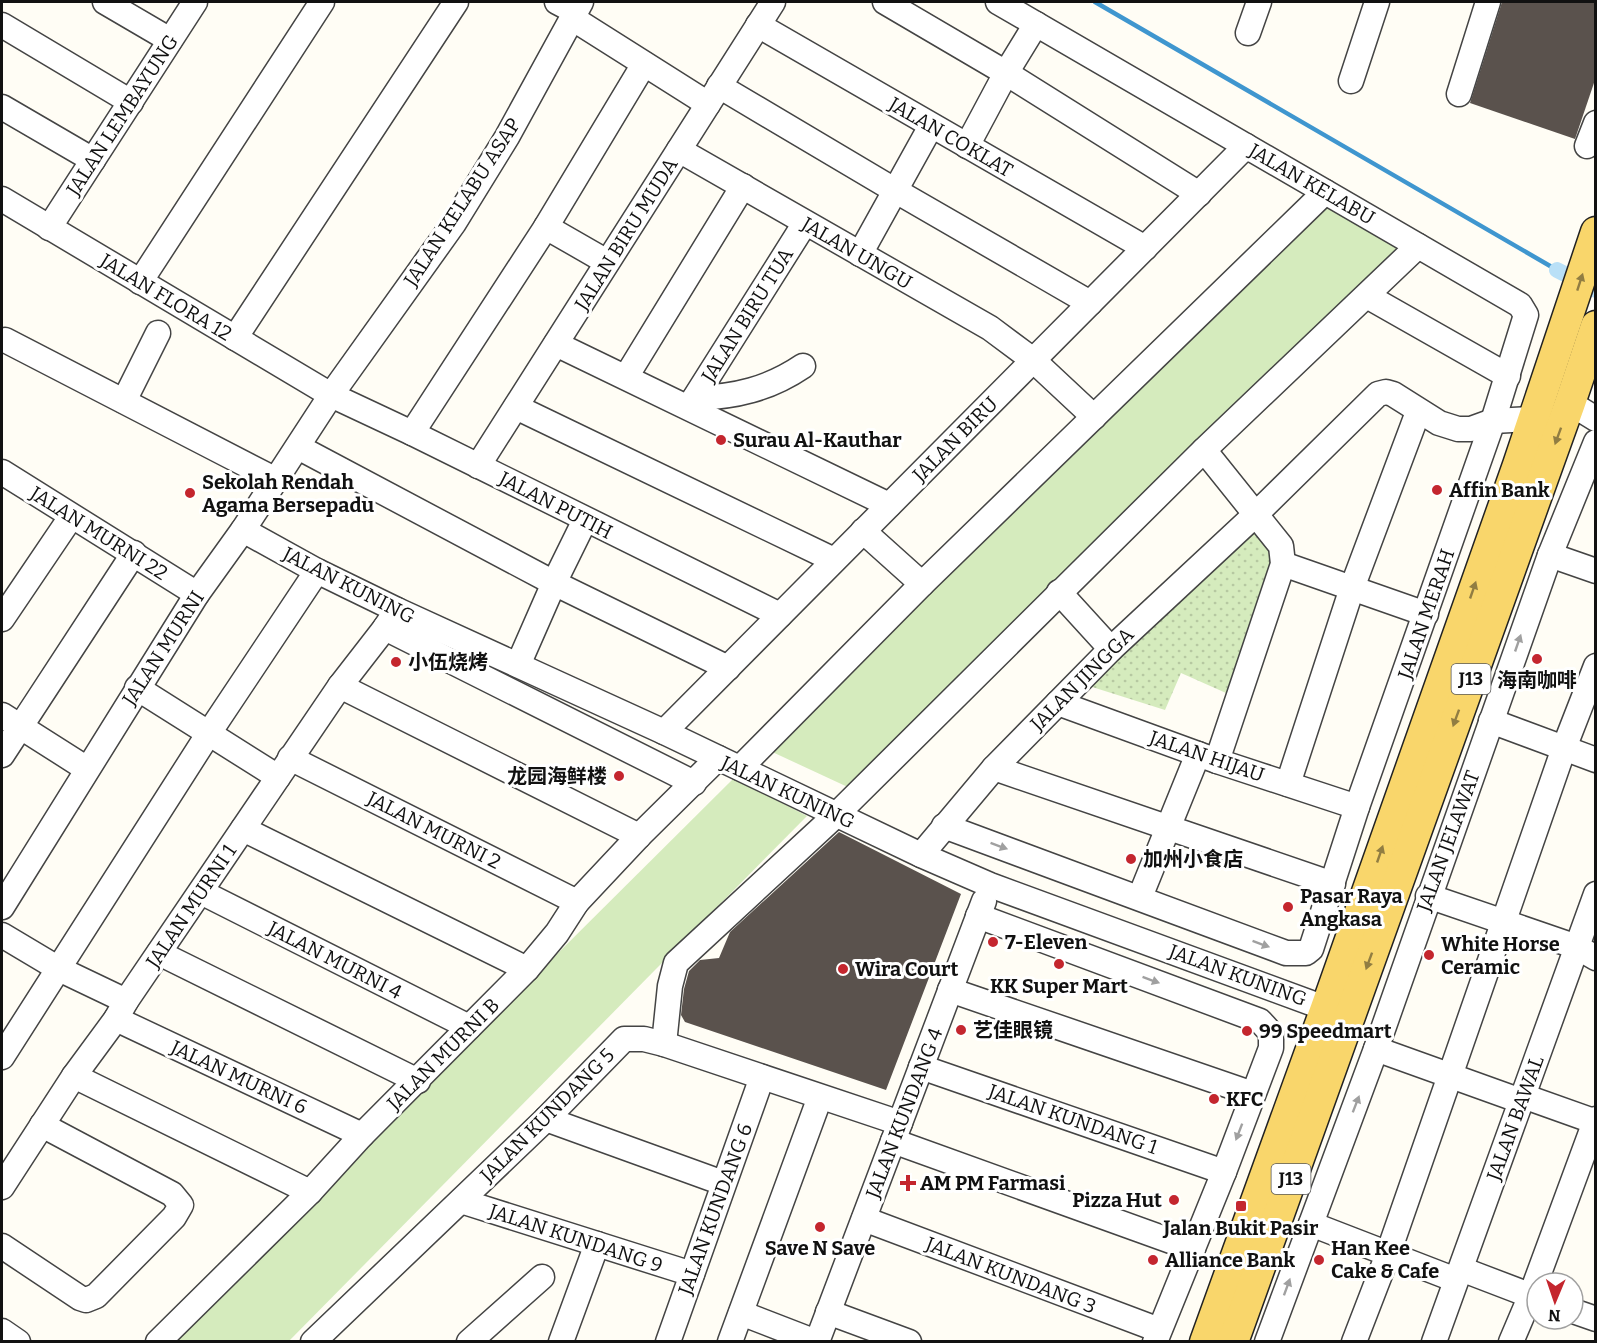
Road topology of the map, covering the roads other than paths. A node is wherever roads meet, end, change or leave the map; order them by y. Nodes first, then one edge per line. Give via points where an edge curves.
1 (105, 2) edge
2 (195, 2) edge
3 (322, 2) edge
4 (456, 2) edge
5 (773, 2) edge
6 (885, 2) edge
7 (998, 2) edge
8 (1259, 2) edge
9 (1377, 2) edge
10 (1488, 2) edge
11 (572, 8) edge
12 (1036, 24) junction
13 (2, 25) edge
14 (758, 26) junction
15 (1248, 33) dead end
16 (171, 40) junction
17 (644, 64) junction
18 (1006, 73) junction
19 (1351, 81) dead end
20 (1459, 94) dead end
21 (714, 95) junction
22 (131, 102) junction
23 (2, 107) edge
24 (931, 126) junction
25 (967, 146) junction
26 (1246, 146) junction
27 (679, 150) junction
28 (93, 160) junction
29 (743, 186) junction
30 (896, 191) junction
31 (1325, 192) junction
32 (1198, 194) junction
33 (2, 199) edge
34 (805, 223) junction
35 (546, 227) junction
36 (49, 228) junction
37 (1596, 232) edge
38 (1418, 246) junction
39 (1145, 248) junction
40 (860, 254) junction
41 (608, 262) junction
42 (140, 282) junction
43 (1367, 296) junction
44 (1090, 303) junction
45 (158, 333) dead end
46 (1583, 333) edge
47 (235, 338) junction
48 (5, 340) dead end
49 (556, 344) junction
50 (1033, 360) junction
51 (803, 366) dead end
52 (1508, 376) junction
53 (626, 377) junction
54 (331, 395) junction
55 (124, 401) junction
56 (692, 402) junction
57 (1570, 402) junction
58 (516, 407) junction
59 (1418, 412) junction
60 (1094, 417) junction
61 (1532, 419) junction
62 (1596, 419) edge
63 (1493, 421) junction
64 (412, 433) junction
65 (1596, 442) edge
66 (298, 447) junction
67 (1204, 450) junction
68 (478, 466) junction
69 (2, 472) edge
70 (276, 480) junction
71 (889, 505) junction
72 (1256, 514) junction
73 (71, 517) junction
74 (585, 520) junction
75 (243, 530) junction
76 (863, 531) junction
77 (134, 553) junction
78 (1550, 555) junction
79 (834, 560) junction
80 (1283, 564) junction
81 (317, 571) junction
82 (1596, 571) edge
83 (554, 583) junction
84 (922, 584) junction
85 (1352, 588) junction
86 (1059, 592) junction
87 (197, 594) junction
88 (3, 612) edge
89 (1426, 614) junction
90 (780, 615) junction
91 (391, 619) junction
92 (1111, 649) junction
93 (518, 665) junction
94 (1596, 666) edge
95 (728, 668) junction
96 (340, 686) junction
97 (137, 688) junction
98 (1058, 703) junction
99 (11, 721) edge
100 (1491, 722) junction
101 (664, 732) junction
102 (209, 733) junction
103 (1564, 748) junction
104 (2, 755) edge
105 (1208, 758) junction
106 (1596, 760) edge
107 (729, 763) junction
108 (284, 768) junction
109 (994, 768) junction
110 (87, 769) junction
111 (694, 783) junction
112 (1288, 784) junction
113 (1357, 807) junction
114 (836, 815) junction
115 (944, 826) junction
116 (1168, 828) junction
117 (243, 830) junction
118 (639, 836) junction
119 (921, 855) junction
120 (1333, 884) junction
121 (990, 885) junction
122 (201, 892) junction
123 (1596, 894) edge
124 (1428, 896) junction
125 (1140, 897) junction
126 (577, 902) junction
127 (2, 907) edge
128 (978, 916) junction
129 (1502, 921) junction
130 (2, 935) edge
131 (1586, 952) edge
132 (159, 953) junction
133 (59, 969) junction
134 (527, 969) junction
135 (950, 990) junction
136 (121, 1010) junction
137 (1338, 1012) junction
138 (469, 1027) junction
139 (664, 1044) junction
140 (1376, 1049) junction
141 (2, 1057) edge
142 (921, 1067) junction
143 (1449, 1075) junction
144 (74, 1076) junction
145 (762, 1077) junction
146 (418, 1081) junction
147 (1254, 1094) junction
148 (820, 1096) junction
149 (1522, 1099) junction
150 (546, 1119) junction
151 (1595, 1121) edge
152 (42, 1125) junction
153 (896, 1132) junction
154 (362, 1135) junction
155 (1224, 1172) junction
156 (723, 1183) junction
157 (2, 1187) edge
158 (310, 1192) junction
159 (461, 1201) junction
160 (864, 1219) junction
161 (1311, 1224) junction
162 (597, 1244) junction
163 (2, 1246) edge
164 (1193, 1249) junction
165 (1388, 1254) junction
166 (1543, 1271) edge
167 (692, 1274) junction
168 (1459, 1275) junction
169 (542, 1277) dead end
170 (1525, 1293) edge
171 (828, 1312) junction
172 (741, 1313) junction
173 (1525, 1314) edge
174 (2, 1331) edge
175 (1157, 1336) edge
176 (18, 1341) edge
177 (158, 1341) edge
178 (313, 1341) edge
179 (469, 1341) edge
180 (561, 1341) edge
181 (668, 1341) edge
182 (730, 1341) edge
183 (817, 1341) edge
184 (909, 1341) edge
185 (1204, 1341) edge
186 (1233, 1341) edge
187 (1267, 1341) edge
188 (1354, 1341) edge
189 (1434, 1341) edge
190 (1511, 1341) edge

1 - 16 street
2 - 16 street, JALAN LEMBAYUNG
3 - 42 street
4 - 47 street
5 - 14 street, JALAN BIRU MUDA
6 - 18 street
7 - 12 street, JALAN KELABU
8 - 15 street
9 - 19 street
10 - 20 street
11 - 17 street
11 - 54 street, JALAN KELABU ASAP via 507,137 454,223
12 - 18 street
12 - 26 street, JALAN KELABU
13 - 22 street
14 - 21 street, JALAN BIRU MUDA
14 - 24 street, JALAN COKLAT
16 - 22 street, JALAN LEMBAYUNG
17 - 21 street
17 - 35 street
18 - 25 street
18 - 32 street
21 - 27 street, JALAN BIRU MUDA
21 - 30 street
22 - 28 street, JALAN LEMBAYUNG
23 - 28 street
24 - 25 street, JALAN COKLAT
24 - 30 street
25 - 39 street, JALAN COKLAT
26 - 31 street, JALAN KELABU
26 - 32 street, JALAN BIRU
27 - 29 street, JALAN UNGU
27 - 41 street, JALAN BIRU MUDA
28 - 36 street, JALAN LEMBAYUNG
29 - 34 street, JALAN UNGU
29 - 53 street
30 - 40 street
30 - 44 street
31 - 38 street, JALAN KELABU
31 - 60 street, JALAN MURNI B
32 - 39 street, JALAN BIRU
33 - 36 street, JALAN FLORA 12
34 - 40 street, JALAN UNGU
34 - 56 street, JALAN BIRU TUA
35 - 41 street
35 - 64 street
36 - 42 street, JALAN FLORA 12
46 -> 37 main road, J13
38 - 43 street
38 - 52 street, JALAN KELABU via 1520,305 1526,315
39 - 44 street, JALAN BIRU
40 - 50 street, JALAN UNGU via 990,328
41 - 49 street, JALAN BIRU MUDA
42 - 47 street, JALAN FLORA 12
43 - 52 street
43 - 67 street
44 - 50 street, JALAN BIRU
45 - 55 street
46 - 57 main road, J13
46 - 61 main road, J13
47 - 54 street, JALAN FLORA 12
48 - 55 street
49 - 53 street
49 - 58 street, JALAN BIRU MUDA
50 - 60 street, JALAN UNGU
50 - 71 street, JALAN BIRU
51 - 56 street via 754,391
52 - 63 street, JALAN KELABU
53 - 56 street
54 - 64 street, JALAN PUTIH
54 - 66 street, JALAN MURNI
55 - 70 street
56 - 71 street
57 - 62 street
57 -> 137 main road, J13
58 - 68 street, JALAN BIRU MUDA
58 - 79 street
59 - 63 street, JALAN JINGGA via 1458,429
59 - 72 street, JALAN JINGGA via 1393,394 1378,394
59 - 85 street
60 - 84 street, JALAN MURNI B
61 - 63 street, JALAN JINGGA
137 -> 61 main road, J13
63 - 89 street, JALAN MERAH
64 - 68 street, JALAN PUTIH
65 - 78 street, JALAN JELAWAT
66 - 70 street, JALAN MURNI
66 - 83 street
67 - 72 street
67 - 86 street
68 - 74 street, JALAN PUTIH
69 - 73 street, JALAN MURNI 22
70 - 75 street, JALAN MURNI
71 - 76 street, JALAN BIRU
72 - 80 street via 1281,546
72 - 92 street, JALAN JINGGA
73 - 77 street, JALAN MURNI 22
73 - 88 street
74 - 83 street
74 - 90 street, JALAN PUTIH
75 - 81 street, JALAN KUNING
75 - 87 street, JALAN MURNI
76 - 79 street, JALAN BIRU
76 - 84 street
77 - 87 street, JALAN MURNI 22
77 - 99 street
78 - 82 street
100 -> 78 street, JALAN JELAWAT
79 - 90 street, JALAN BIRU
80 - 85 street
80 - 105 street
81 - 91 street, JALAN KUNING
81 - 102 street
83 - 93 street
83 - 95 street
84 - 107 street, JALAN MURNI B
85 - 89 street
85 - 112 street
86 - 92 street
86 - 114 street
87 - 97 street, JALAN MURNI
89 - 113 street, JALAN MERAH
90 - 95 street, JALAN BIRU
91 - 93 street, JALAN KUNING
91 - 96 street, JALAN MURNI 1
91 - 111 street
92 - 98 street, JALAN JINGGA
93 - 101 street, JALAN KUNING
94 - 103 street
95 - 101 street, JALAN BIRU
96 - 108 street, JALAN MURNI 1
96 - 118 street
97 - 102 street, JALAN MURNI 2
97 - 110 street, JALAN MURNI
98 - 105 street, JALAN HIJAU
98 - 109 street, JALAN JINGGA
99 - 104 street
99 - 110 street
100 - 103 street
100 - 124 street, JALAN JELAWAT
101 - 107 street, JALAN KUNING
102 - 108 street, JALAN MURNI 2
102 - 133 street
103 - 106 street
103 - 129 street
105 - 112 street, JALAN HIJAU
105 - 116 street
107 - 111 street, JALAN MURNI B
107 - 114 street, JALAN KUNING
108 - 117 street, JALAN MURNI 1
108 - 126 street, JALAN MURNI 2
109 - 115 street, JALAN JINGGA
109 - 116 street
110 - 127 street, JALAN MURNI
111 - 118 street, JALAN MURNI B
112 - 113 street, JALAN HIJAU
113 - 120 street, JALAN MERAH
114 - 119 street, JALAN KUNING
114 - 139 street via 676,963
115 - 119 street, JALAN JINGGA
115 -> 125 street
116 - 120 street
116 - 125 street
117 - 122 street, JALAN MURNI 1
117 - 134 street
118 - 126 street, JALAN MURNI B
119 - 121 street, JALAN KUNING
125 -> 120 street, JALAN MERAH via 1298,954 1311,949
121 - 128 street, JALAN KUNDANG 4
121 - 137 street, JALAN KUNING
122 - 132 street, JALAN MURNI 1
122 - 138 street, JALAN MURNI 4
123 - 131 street, JALAN BAWAL
124 - 129 street
124 - 140 street, JALAN JELAWAT
126 - 134 street, JALAN MURNI B
128 - 135 street, JALAN KUNDANG 4
128 -> 147 street via 1260,1021 1271,1033 1271,1048
129 - 131 street
129 - 143 street
130 - 133 street, JALAN MURNI 6
131 - 149 street, JALAN BAWAL
132 - 136 street, JALAN MURNI 1
132 - 146 street
133 - 136 street, JALAN MURNI 6
133 - 141 street
134 - 138 street, JALAN MURNI B
135 - 142 street, JALAN KUNDANG 4
135 - 147 street
136 - 144 street, JALAN MURNI 1
136 - 154 street, JALAN MURNI 6
137 - 185 main road, J13
137 - 186 main road, J13
138 - 146 street, JALAN MURNI B
139 - 145 street, JALAN KUNDANG 5
139 - 150 street, JALAN KUNDANG 5 via 624,1039
140 - 143 street
161 -> 140 street, JALAN JELAWAT
142 - 153 street, JALAN KUNDANG 4
142 - 155 street, JALAN KUNDANG 1
143 - 149 street
143 - 165 street
144 - 152 street, JALAN MURNI 1
144 - 158 street
145 - 148 street, JALAN KUNDANG 5
145 - 156 street, JALAN KUNDANG 6
146 - 154 street, JALAN MURNI B
147 -> 155 street
148 - 153 street, JALAN KUNDANG 5
148 - 172 street
149 - 151 street
149 - 168 street, JALAN BAWAL
150 - 156 street
150 - 159 street, JALAN KUNDANG 5
151 - 166 street
152 - 157 street, JALAN MURNI 1
152 - 163 street via 172,1194 181,1205 174,1217 90,1299 80,1298
153 - 160 street, JALAN KUNDANG 4
153 - 164 street, JALAN KUNDANG 5
154 - 158 street, JALAN MURNI B
155 - 164 street
156 - 167 street, JALAN KUNDANG 6
158 - 177 street, JALAN MURNI B
159 - 162 street, JALAN KUNDANG 9
159 - 178 street, JALAN KUNDANG 5
160 - 171 street, JALAN KUNDANG 4
160 - 175 street, JALAN KUNDANG 3
161 - 165 street
187 -> 161 street, JALAN JELAWAT
162 - 167 street, JALAN KUNDANG 9
162 - 180 street
164 - 175 street
165 - 168 street
165 - 188 street
167 - 181 street, JALAN KUNDANG 6
168 - 170 street
168 - 189 street, JALAN BAWAL
169 - 179 street
171 - 183 street, JALAN KUNDANG 4
171 - 184 street
172 - 182 street
172 - 183 street
173 - 190 street
174 - 176 street

